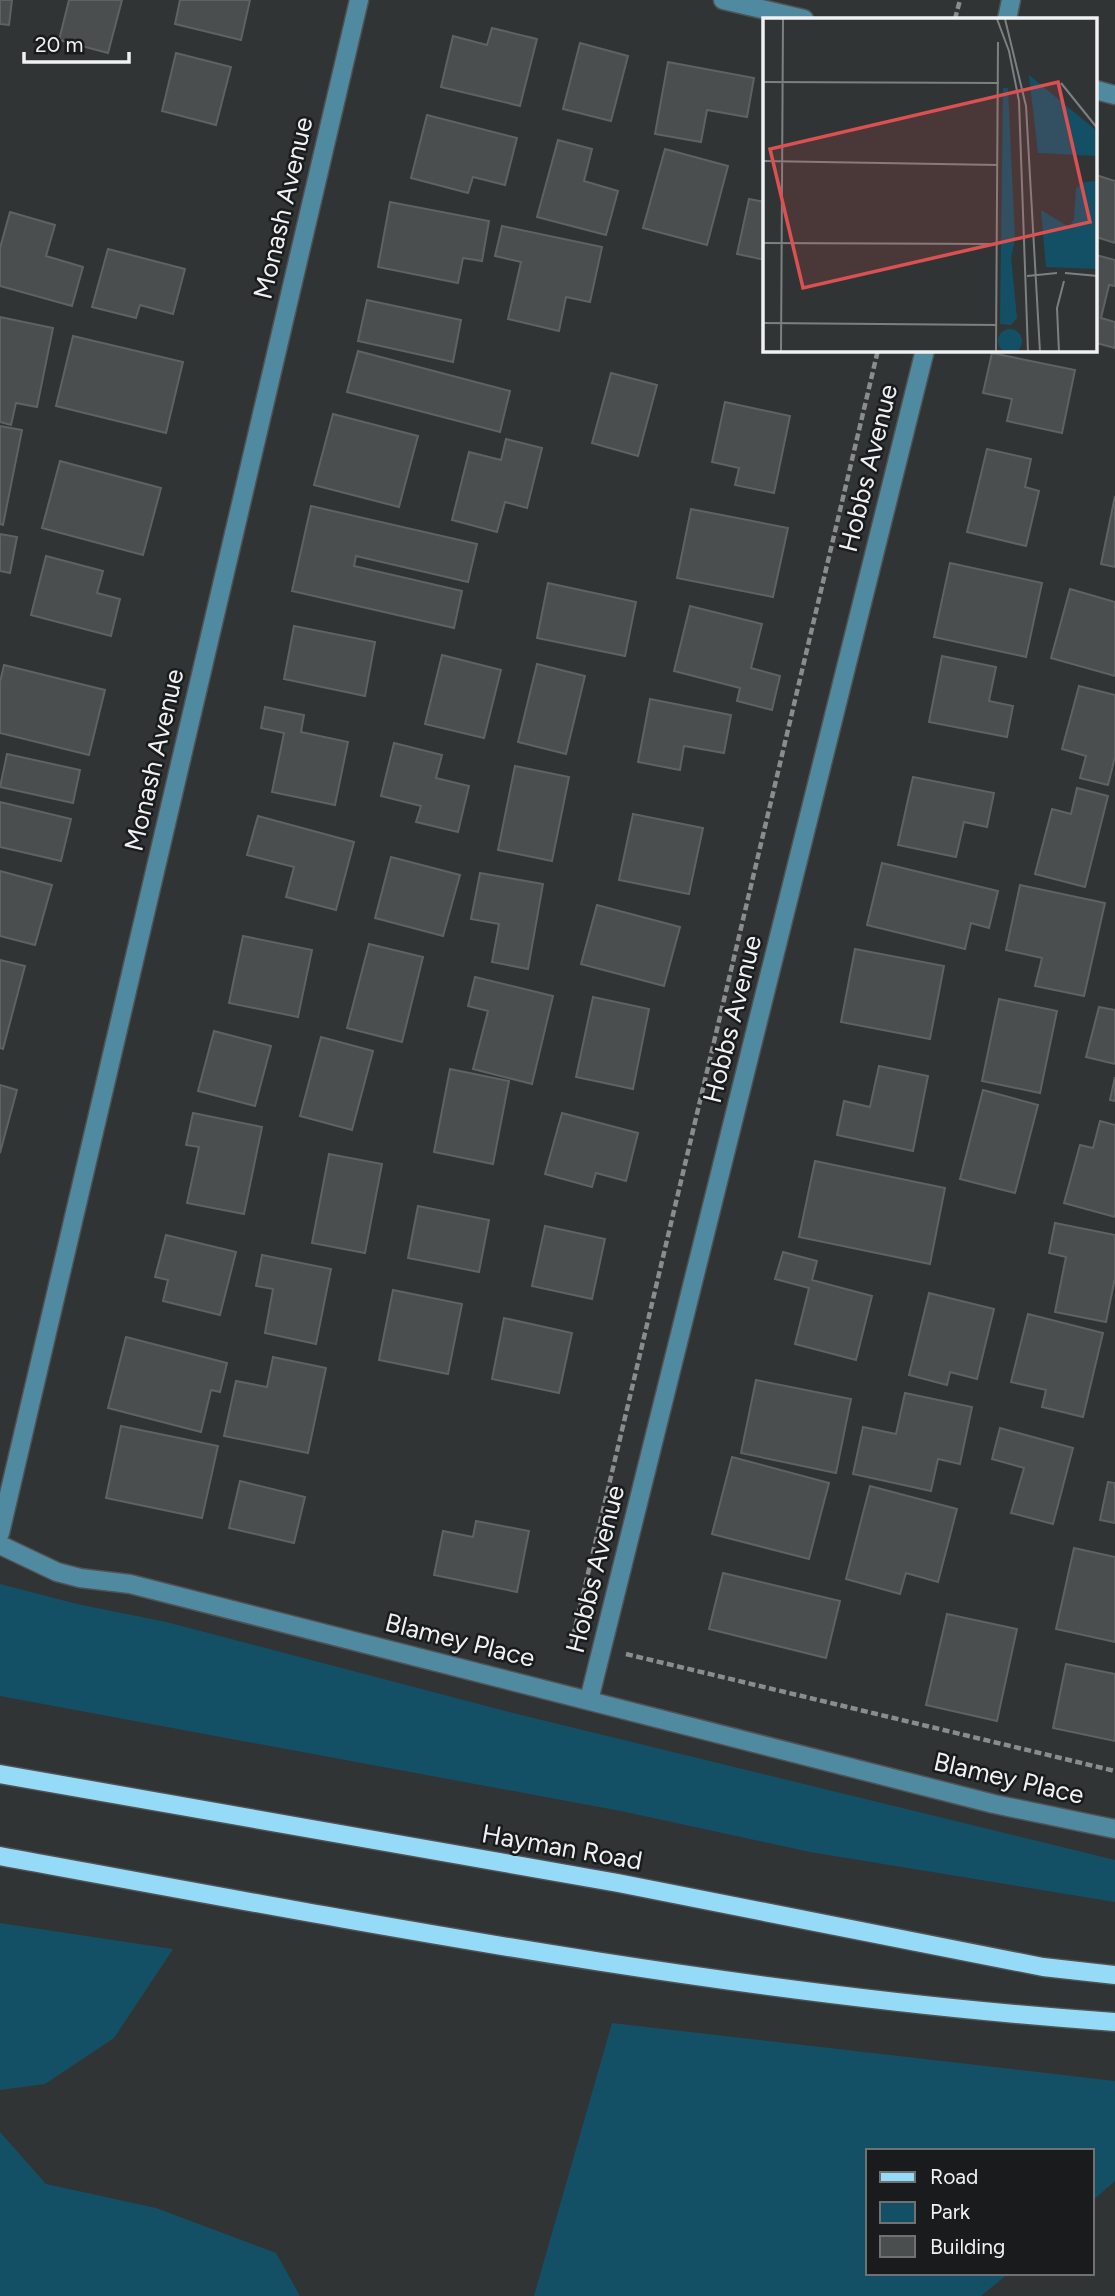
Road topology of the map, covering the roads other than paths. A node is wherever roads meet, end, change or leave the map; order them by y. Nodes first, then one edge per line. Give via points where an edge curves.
1 (359, 0) edge
2 (723, 0) edge
3 (1011, 0) edge
4 (800, 18) edge
5 (1007, 18) edge
6 (1098, 91) edge
7 (1115, 95) edge
8 (925, 352) edge
9 (0, 1533) edge
10 (0, 1545) edge
11 (589, 1700) junction
12 (0, 1774) edge
13 (1115, 1829) edge
14 (0, 1856) edge
15 (1115, 1975) edge
16 (1115, 2022) edge

1 - 9 street, Monash Avenue
2 - 4 street
3 - 5 street
6 - 7 street
8 - 11 street, Hobbs Avenue
10 - 11 street, Blamey Place via 57,1572 130,1584
11 - 13 street, Blamey Place via 994,1804
12 - 15 main road, Hayman Road via 618,1883 1043,1967
14 - 16 main road via 587,1961 991,2013

